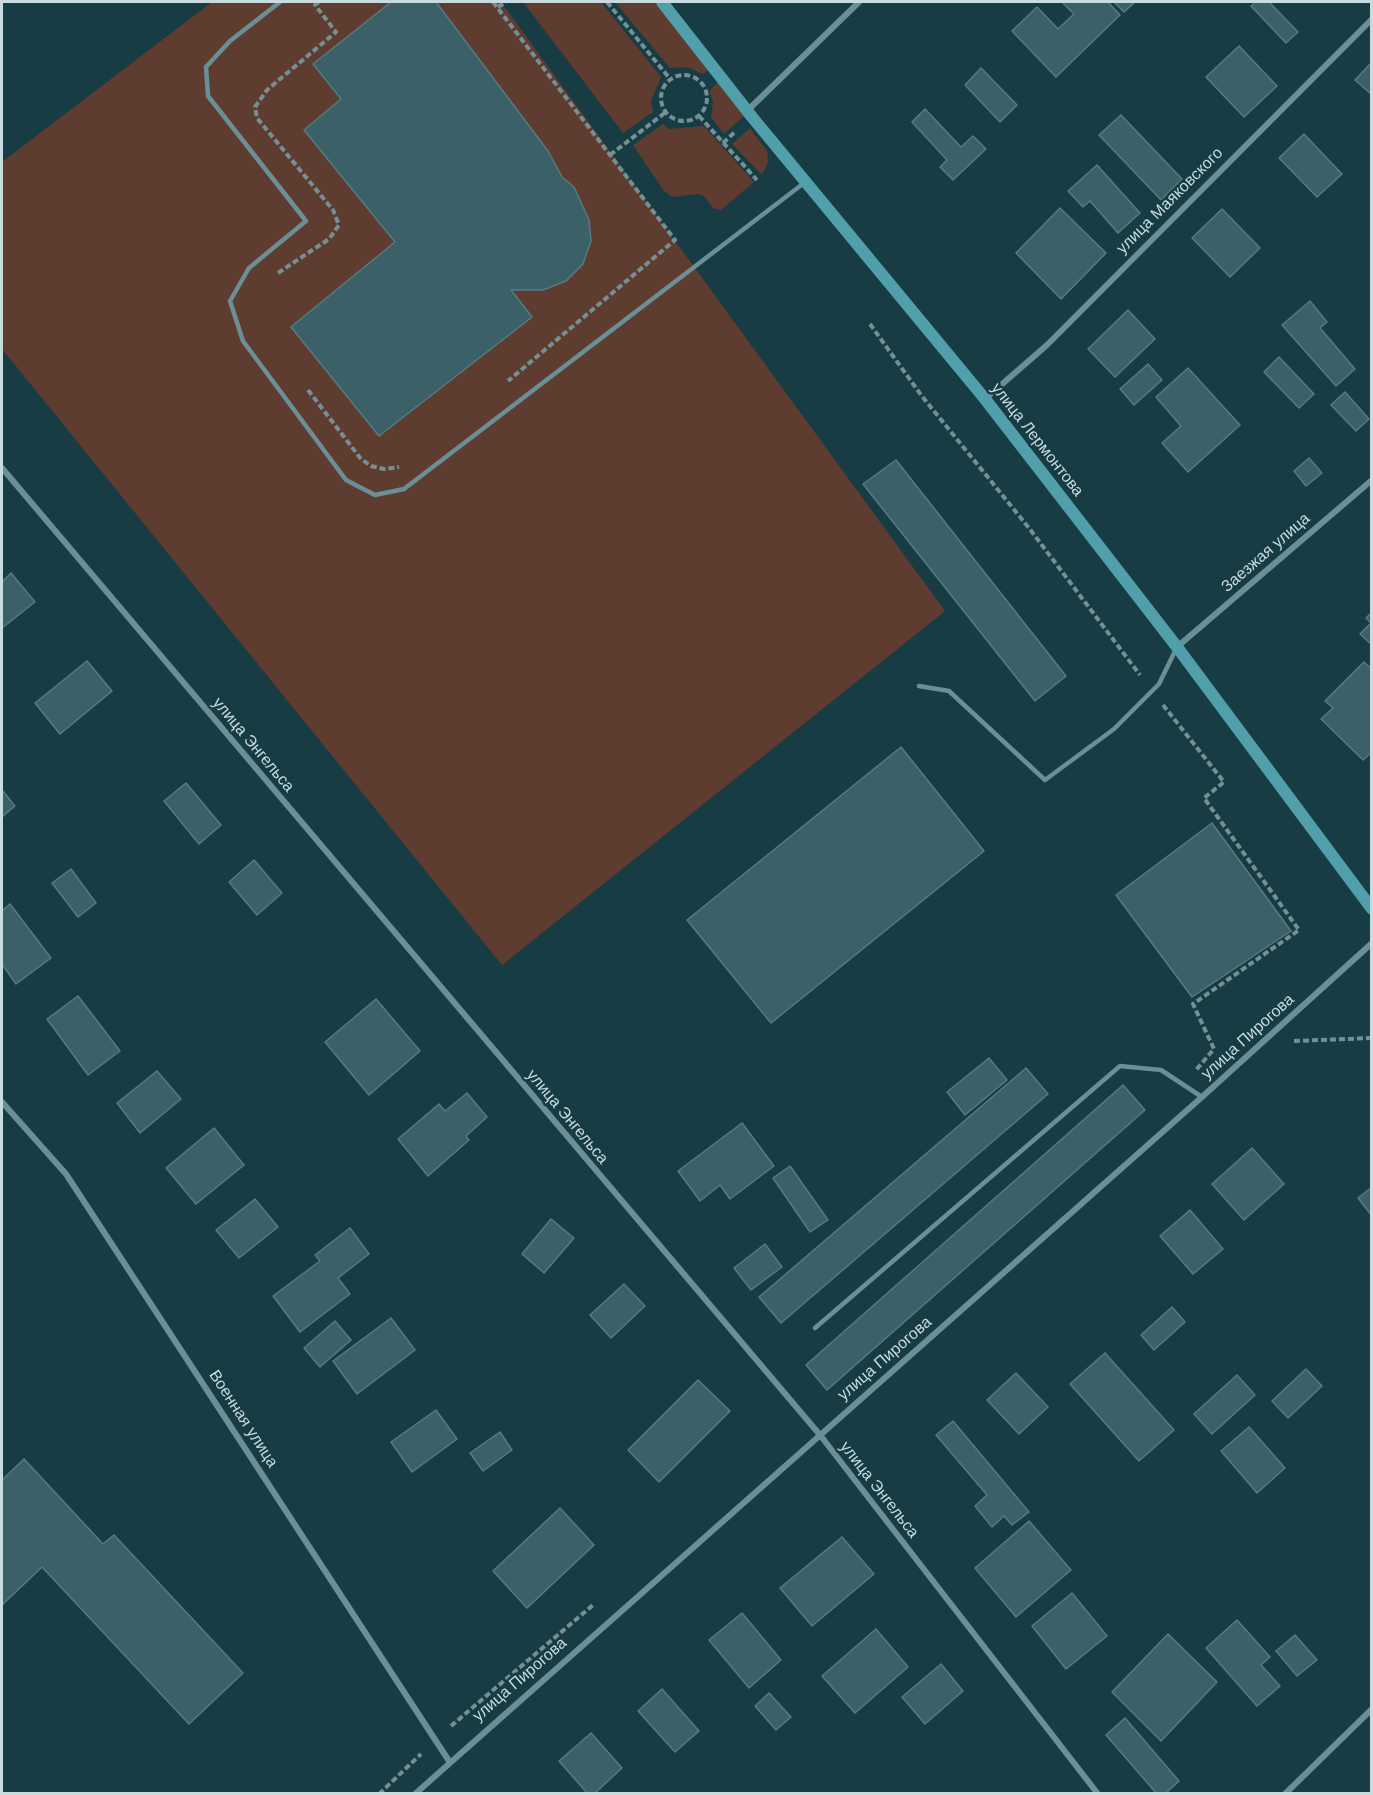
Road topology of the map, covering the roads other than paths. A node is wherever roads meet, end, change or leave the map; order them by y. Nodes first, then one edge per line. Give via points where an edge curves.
1 (280, 2) edge
2 (662, 2) edge
3 (859, 2) edge
4 (1371, 19) edge
5 (747, 111) junction
6 (806, 182) junction
7 (985, 399) junction
8 (2, 468) edge
9 (1371, 480) edge
10 (1177, 646) junction
11 (919, 686) dead end
12 (1371, 909) edge
13 (1371, 943) edge
14 (1202, 1097) junction
15 (2, 1102) edge
16 (815, 1328) dead end
17 (820, 1436) junction
18 (1371, 1709) edge
19 (449, 1761) junction
20 (415, 1794) edge
21 (1098, 1794) edge
22 (1286, 1794) edge

1 - 6 lane via 230,41 206,67 208,96 306,221 249,268 230,302 243,341 346,480 375,495 404,489
2 - 5 street, улица Лермонтова
3 - 5 street
4 - 7 street, улица Маяковского via 1047,345
5 - 6 street, улица Лермонтова
6 - 7 street, улица Лермонтова
7 - 10 street, улица Лермонтова
8 - 17 street, улица Энгельса
9 - 10 street, Заезжая улица
10 - 11 lane via 1160,684 1114,729 1046,780 949,691
10 - 12 street, улица Лермонтова
13 - 14 street, улица Пирогова
14 - 16 lane via 1161,1070 1120,1066
14 - 17 street, улица Пирогова
15 - 19 street, Военная улица via 66,1174
17 - 19 street, улица Пирогова
17 - 21 street, улица Энгельса
18 - 22 street
19 - 20 street, улица Пирогова

